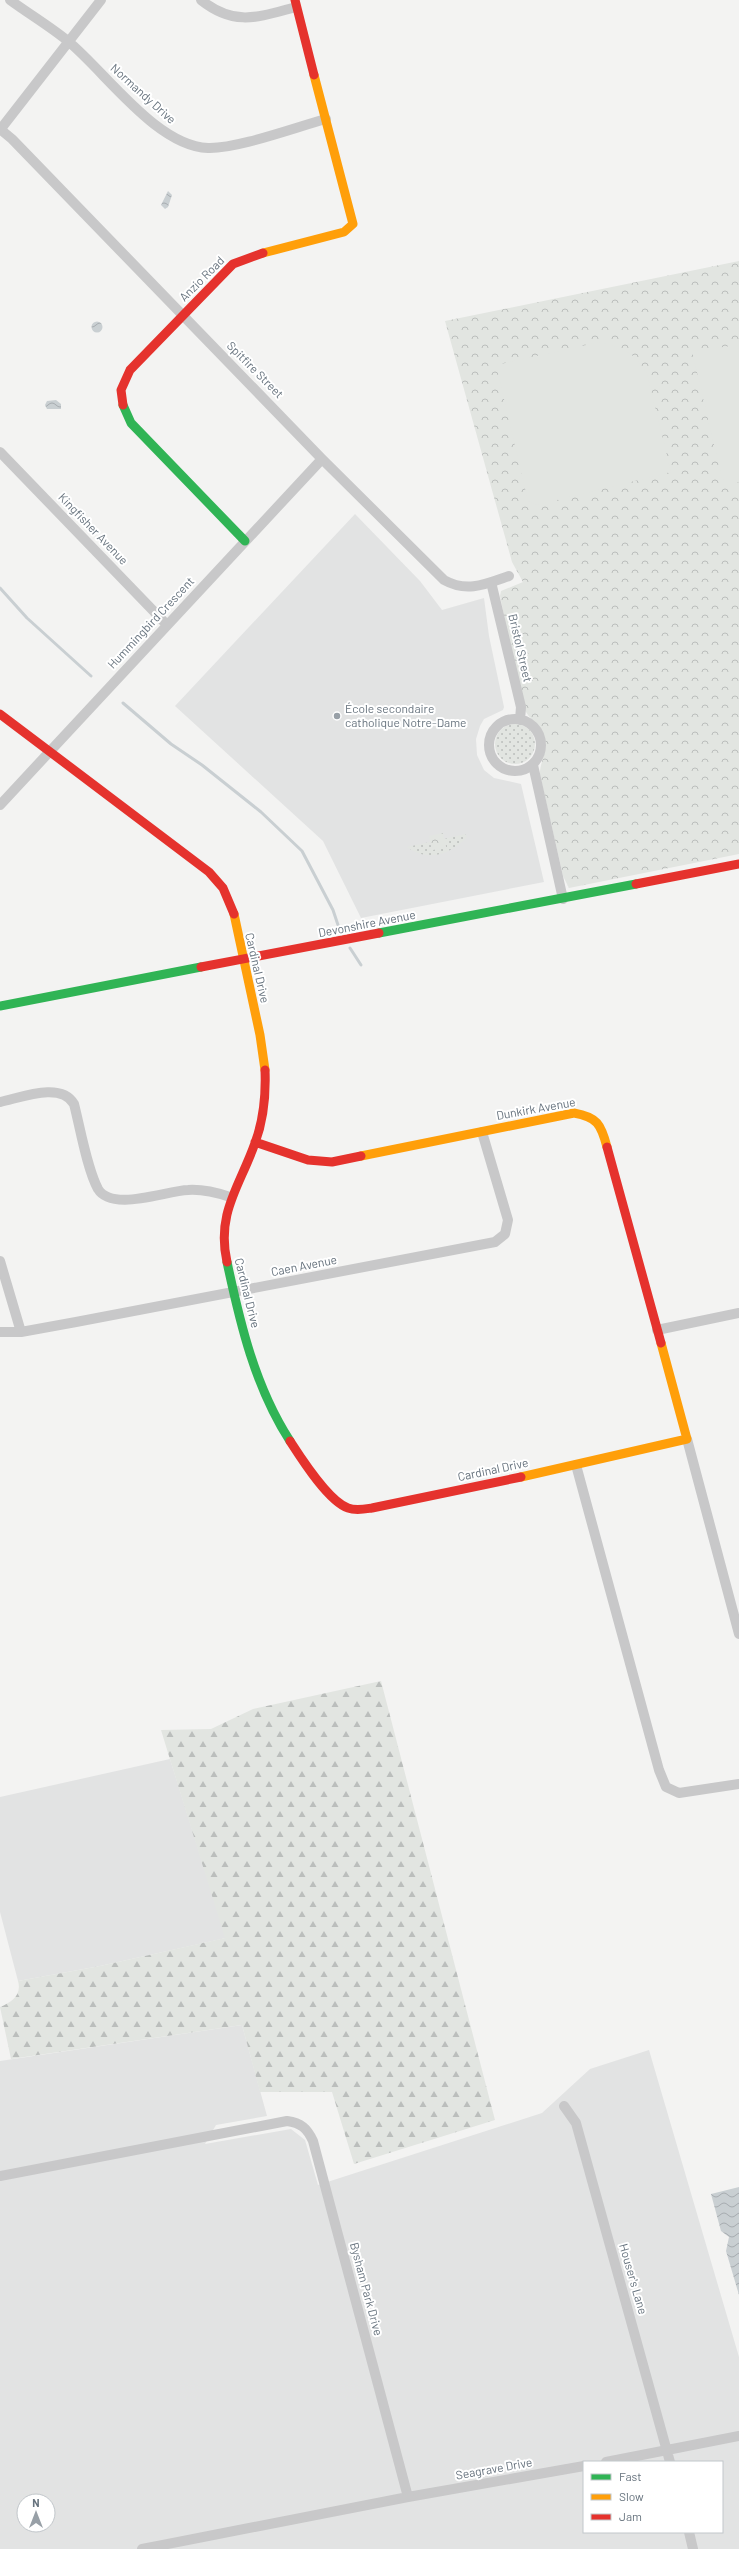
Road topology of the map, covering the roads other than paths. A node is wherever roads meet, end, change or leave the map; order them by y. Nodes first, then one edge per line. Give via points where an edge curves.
1 (10, 0) edge
2 (102, 0) edge
3 (201, 0) edge
4 (295, 3) edge
5 (69, 42) junction
6 (326, 120) junction
7 (0, 130) edge
8 (183, 315) junction
9 (0, 452) edge
10 (322, 459) junction
11 (245, 541) junction
12 (509, 576) dead end
13 (491, 582) junction
14 (167, 625) junction
15 (0, 714) edge
16 (520, 720) junction
17 (49, 752) junction
18 (533, 765) junction
19 (0, 805) edge
20 (739, 864) edge
21 (563, 899) junction
22 (244, 961) junction
23 (0, 1006) edge
24 (0, 1102) edge
25 (482, 1132) junction
26 (255, 1142) junction
27 (230, 1197) junction
28 (0, 1261) edge
29 (233, 1294) junction
30 (739, 1313) edge
31 (657, 1330) junction
32 (0, 1332) edge
33 (21, 1332) junction
34 (687, 1439) junction
35 (576, 1465) junction
36 (739, 1634) edge
37 (739, 1784) edge
38 (564, 2106) dead end
39 (0, 2176) edge
40 (739, 2436) edge
41 (667, 2450) junction
42 (611, 2461) edge
43 (670, 2461) edge
44 (583, 2466) edge
45 (408, 2497) junction
46 (688, 2533) edge
47 (142, 2549) edge
48 (693, 2549) edge

1 - 5 street, Normandy Drive
2 - 5 street
3 - 4 street via 221,14 242,19
4 - 6 street, Anzio Road
5 - 6 street, Normandy Drive via 162,130 194,146 225,146
5 - 7 street
6 - 8 street, Anzio Road via 353,221 351,228 241,260 227,270
7 - 8 street, Spitfire Street via 12,139
8 - 10 street, Spitfire Street
8 - 11 street, Anzio Road via 125,377 121,390 122,405 131,423
9 - 14 street, Kingfisher Avenue
10 - 11 street, Hummingbird Crescent
10 - 13 street, Spitfire Street via 444,580 468,588
11 - 14 street, Hummingbird Crescent
12 - 13 street, Spitfire Street
13 - 16 street, Bristol Street via 521,707
14 - 17 street, Hummingbird Crescent
15 - 17 street, Cardinal Drive
16 - 18 street via 534,727 539,735 540,752
16 - 18 street via 504,722 496,727 491,734 490,752 494,760 509,770 518,771
17 - 19 street, Hummingbird Crescent
17 - 22 street, Cardinal Drive via 214,877 227,899
18 - 21 street
20 - 21 street, Devonshire Avenue
21 - 22 street, Devonshire Avenue
22 - 23 street, Devonshire Avenue
22 - 26 street, Cardinal Drive via 265,1073 264,1104
24 - 27 street via 54,1092 68,1096 74,1104 95,1181 102,1194 110,1199 122,1201 198,1190
25 - 26 street, Dunkirk Avenue via 325,1162 309,1160
25 - 29 street, Caen Avenue via 508,1220 506,1234 500,1240
25 - 31 street, Dunkirk Avenue via 574,1113 590,1116 597,1122 606,1142 621,1193
26 - 27 street, Cardinal Drive
27 - 29 street, Cardinal Drive via 222,1233
28 - 33 street
29 - 33 street, Caen Avenue
29 - 35 street, Cardinal Drive via 254,1368 269,1406 306,1466 341,1504 349,1508 386,1505
30 - 31 street
31 - 34 street
32 - 33 street, Caen Avenue
34 - 35 street, Cardinal Drive
34 - 36 street
35 - 37 street via 659,1770 666,1787 679,1793
38 - 41 street, Houser's Lane via 576,2123
39 - 45 street, Bysham Park Drive via 287,2120 298,2123 308,2130
40 - 41 street
41 - 42 street
41 - 43 street, Houser's Lane
44 - 45 street, Seagrave Drive
45 - 47 street
46 - 48 street

